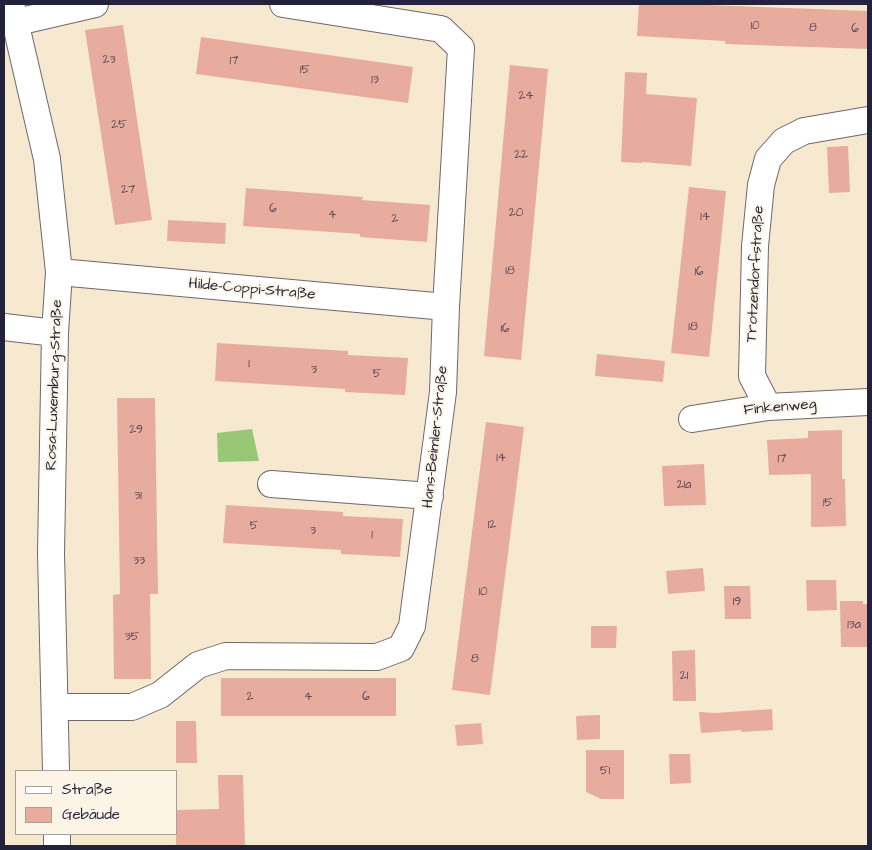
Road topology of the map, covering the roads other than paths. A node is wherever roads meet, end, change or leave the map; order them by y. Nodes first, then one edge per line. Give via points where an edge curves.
1 (94, 4) edge
2 (283, 4) edge
3 (14, 13) edge
4 (868, 120) edge
5 (58, 272) junction
6 (446, 307) junction
7 (4, 327) edge
8 (55, 333) junction
9 (868, 402) edge
10 (768, 407) junction
11 (692, 419) dead end
12 (271, 484) dead end
13 (430, 496) junction
14 (55, 707) junction
15 (56, 770) edge

1 - 3 street
2 - 6 street, Hans-Beimler-Straße via 441,29 461,48
3 - 5 street, Rosa-Luxemburg-Straße via 47,159
4 - 10 street, Trotzendorfstraße via 804,131 784,141 768,159 761,185 755,246 752,376
5 - 6 street, Hilde-Coppi-Straße
5 - 8 street, Rosa-Luxemburg-Straße
6 - 13 street, Hans-Beimler-Straße via 443,392
7 - 8 street
8 - 14 street, Rosa-Luxemburg-Straße via 51,553
9 - 10 street, Finkenweg
10 - 11 street, Finkenweg
12 - 13 street
13 - 14 street, Hans-Beimler-Straße via 412,626 401,648 377,657 226,656 198,665 160,695 132,707
14 - 15 street, Rosa-Luxemburg-Straße

